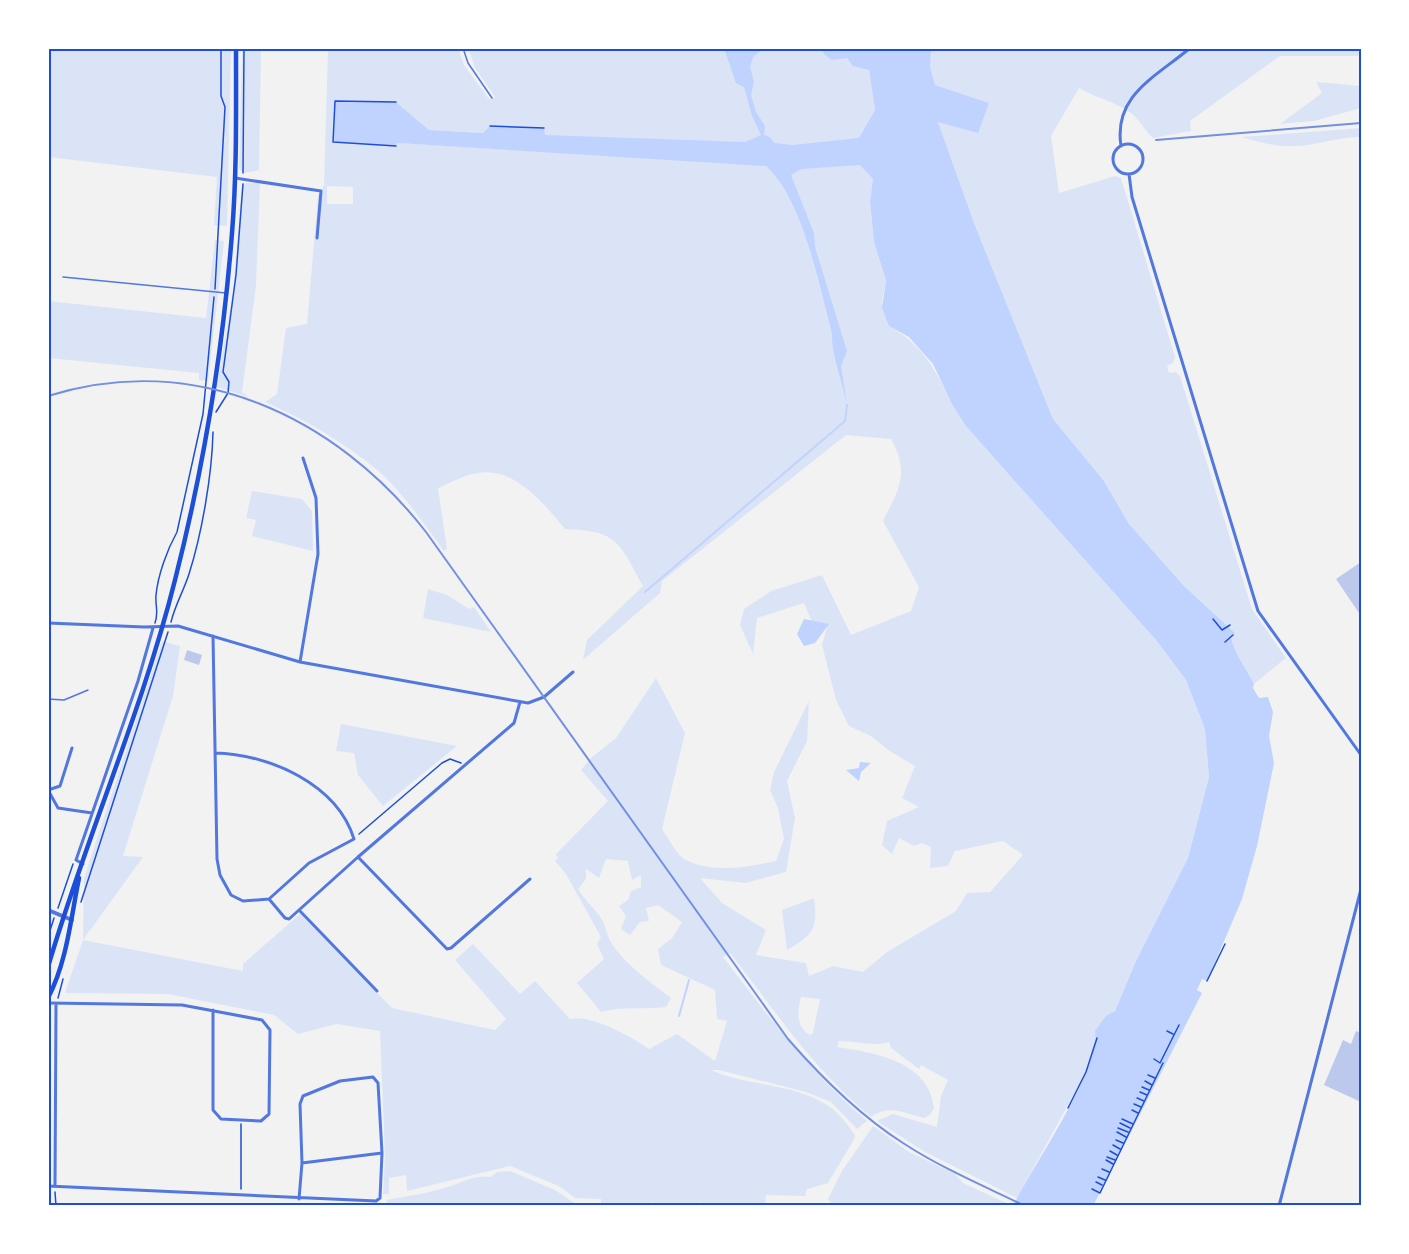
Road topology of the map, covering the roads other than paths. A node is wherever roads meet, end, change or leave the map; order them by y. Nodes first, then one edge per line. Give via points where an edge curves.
1 (236, 48) edge
2 (463, 48) edge
3 (1190, 48) edge
4 (492, 98) dead end
5 (1121, 146) junction
6 (1129, 174) junction
7 (235, 178) junction
8 (317, 238) dead end
9 (63, 277) dead end
10 (226, 293) junction
11 (303, 458) dead end
12 (48, 623) edge
13 (162, 626) junction
14 (153, 628) junction
15 (213, 636) junction
16 (300, 662) junction
17 (573, 672) dead end
18 (88, 690) dead end
19 (48, 699) edge
20 (520, 702) junction
21 (118, 740) junction
22 (124, 745) junction
23 (72, 748) dead end
24 (215, 753) junction
25 (1361, 755) edge
26 (48, 790) edge
27 (94, 804) junction
28 (101, 811) junction
29 (92, 813) junction
30 (358, 858) junction
31 (82, 867) junction
32 (530, 879) dead end
33 (1361, 889) edge
34 (269, 899) junction
35 (48, 910) edge
36 (299, 910) junction
37 (64, 918) junction
38 (72, 920) junction
39 (48, 967) edge
40 (377, 991) dead end
41 (48, 998) edge
42 (48, 1004) edge
43 (56, 1004) junction
44 (213, 1010) junction
45 (382, 1153) junction
46 (302, 1163) junction
47 (48, 1186) edge
48 (55, 1186) junction
49 (300, 1199) junction
50 (1279, 1206) edge

1 - 7 main road
2 - 4 lane via 468,63
3 - 5 street via 1135,93 1124,109 1119,128
5 - 6 street via 1114,153 1114,164 1120,172
5 - 6 street via 1134,146 1143,155 1140,168
6 - 25 street via 1135,208 1258,611
7 - 8 street via 321,191
7 - 10 main road
9 - 10 lane
10 - 13 main road via 200,465
11 - 16 street via 316,498 318,554
12 - 14 street
13 - 14 street
13 - 15 street
13 - 22 main road
14 - 21 street
15 - 16 street
15 - 24 street
16 - 20 street
17 - 20 street via 537,702
18 - 19 lane via 64,699
20 - 30 street via 514,723
21 - 22 street
21 - 27 street
22 - 28 main road
23 - 26 street via 60,786
24 - 34 street via 217,856 222,879 237,898
24 - 34 street via 270,764 301,777 349,823 354,838 309,863
26 - 29 street via 58,808
27 - 28 street
27 - 29 street
28 - 31 main road
29 - 31 street via 76,860
30 - 32 street via 447,949
30 - 36 street
31 - 37 main road
31 - 38 main road
33 - 50 street
34 - 36 street via 285,918
35 - 37 street
36 - 40 street
37 - 38 street
37 - 39 main road
38 - 41 main road
42 - 43 street
43 - 44 street via 182,1005
43 - 48 street
44 - 44 street via 262,1020 270,1030 269,1114 261,1121 221,1119 213,1110
45 - 46 street
45 - 46 street via 378,1083 367,1077 339,1082 303,1096
45 - 49 street via 380,1198 376,1202
46 - 49 street
47 - 48 street
48 - 49 street

